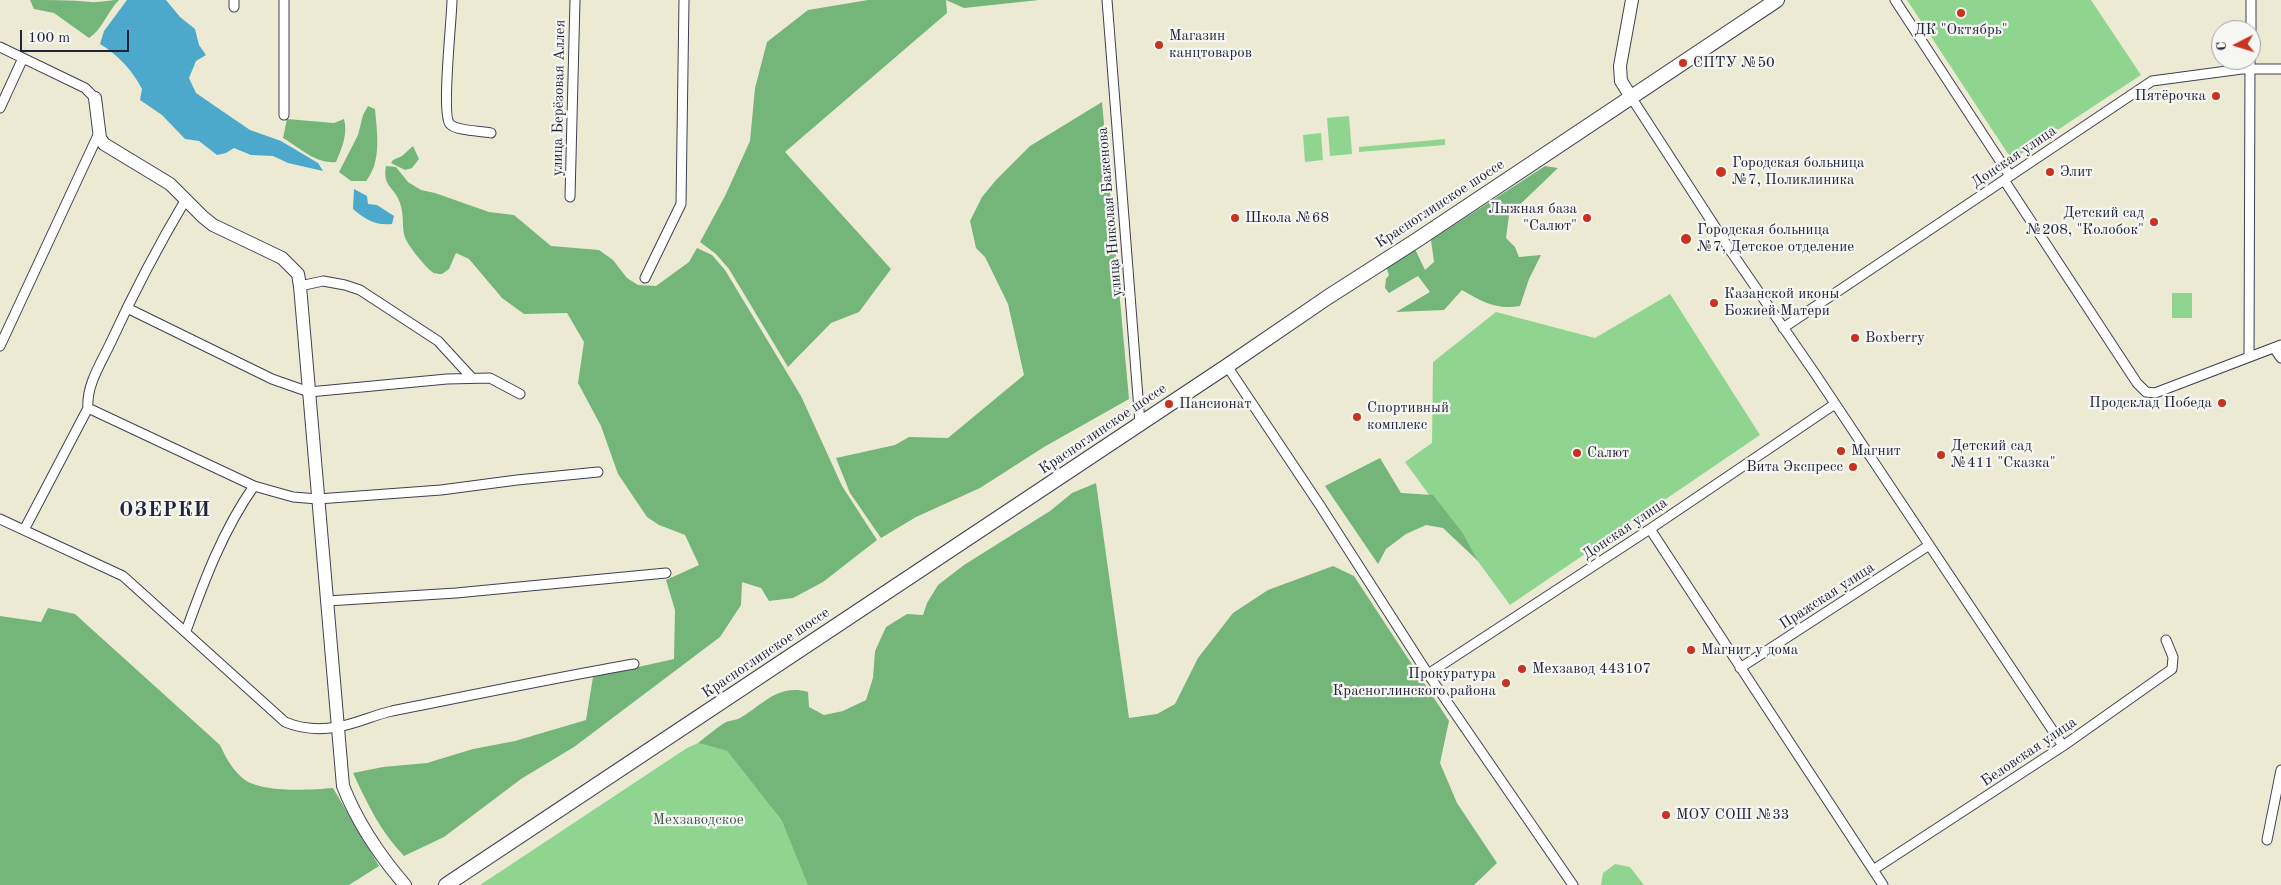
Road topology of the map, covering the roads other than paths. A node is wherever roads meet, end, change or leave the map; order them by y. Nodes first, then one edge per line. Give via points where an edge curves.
1 (284, 0) edge
2 (452, 0) edge
3 (574, 0) edge
4 (684, 0) edge
5 (1107, 0) edge
6 (1632, 0) edge
7 (1777, 0) edge
8 (1895, 0) edge
9 (2251, 0) edge
10 (2251, 20) edge
11 (0, 47) edge
12 (23, 58) junction
13 (2261, 66) edge
14 (2281, 69) edge
15 (2213, 70) edge
16 (2250, 70) edge
17 (95, 98) joint
18 (1631, 98) junction
19 (0, 108) edge
20 (284, 115) dead end
21 (492, 132) dead end
22 (100, 133) junction
23 (2007, 178) junction
24 (570, 197) dead end
25 (186, 199) junction
26 (645, 278) dead end
27 (300, 286) junction
28 (127, 308) junction
29 (1783, 328) junction
30 (0, 346) edge
31 (2277, 346) edge
32 (2249, 357) junction
33 (2281, 358) edge
34 (1227, 366) junction
35 (472, 378) junction
36 (309, 392) junction
37 (520, 394) dead end
38 (1836, 404) junction
39 (88, 408) junction
40 (1140, 422) junction
41 (598, 472) dead end
42 (254, 486) junction
43 (318, 499) junction
44 (0, 519) edge
45 (1650, 529) junction
46 (24, 530) junction
47 (1928, 546) junction
48 (666, 573) dead end
49 (327, 601) junction
50 (186, 631) junction
51 (2166, 640) dead end
52 (634, 664) dead end
53 (1740, 668) junction
54 (1428, 674) junction
55 (337, 727) junction
56 (2063, 746) junction
57 (2281, 770) edge
58 (2267, 840) dead end
59 (1874, 870) junction
60 (405, 885) edge
61 (446, 885) edge
62 (1574, 885) edge
63 (1883, 885) edge

1 - 20 street
2 - 21 street via 447,120 457,128
3 - 24 street, улица Берёзовая Аллея
4 - 26 street via 681,204
5 - 40 street, улица Николая Баженова
6 - 18 street via 1620,66 1621,81
7 - 18 main road, Красноглинское шоссе
8 - 23 street
9 - 10 street
11 - 12 street
12 - 17 street via 86,88
12 - 19 street
13 - 14 street, Донская улица
15 - 23 street, Донская улица via 2152,80
16 - 32 street
17 - 22 street
18 - 29 street
18 - 34 main road, Красноглинское шоссе
22 - 25 street via 110,149 170,184
22 - 30 street
23 - 29 street, Донская улица
23 - 32 street via 2137,383 2146,392 2155,393
25 - 27 street via 224,232 282,258 298,274
25 - 28 street
27 - 35 street via 323,281 360,290 438,341
27 - 36 street
28 - 36 street via 272,379
28 - 39 street via 91,386
29 - 38 street
31 - 32 street
31 - 33 street
34 - 40 main road, Красноглинское шоссе
34 - 54 street
35 - 36 street
35 - 37 street via 490,378
36 - 43 street
38 - 45 street, Донская улица
38 - 47 street
39 - 42 street
39 - 46 street
40 - 61 main road, Красноглинское шоссе
41 - 43 street via 441,490
42 - 43 street via 293,497
42 - 50 street via 242,503 204,580
43 - 49 street
44 - 46 street
45 - 53 street
45 - 54 street, Донская улица
46 - 50 street via 123,576
47 - 53 street, Пражская улица
47 - 56 street
48 - 49 street via 456,593
49 - 55 street
50 - 55 street via 285,722 306,729
51 - 56 street, Беловская улица via 2173,656 2172,669
52 - 55 street via 468,694
53 - 59 street
54 - 62 street
55 - 60 street via 344,786 353,810 380,855
56 - 59 street, Беловская улица
57 - 58 street
59 - 63 street

